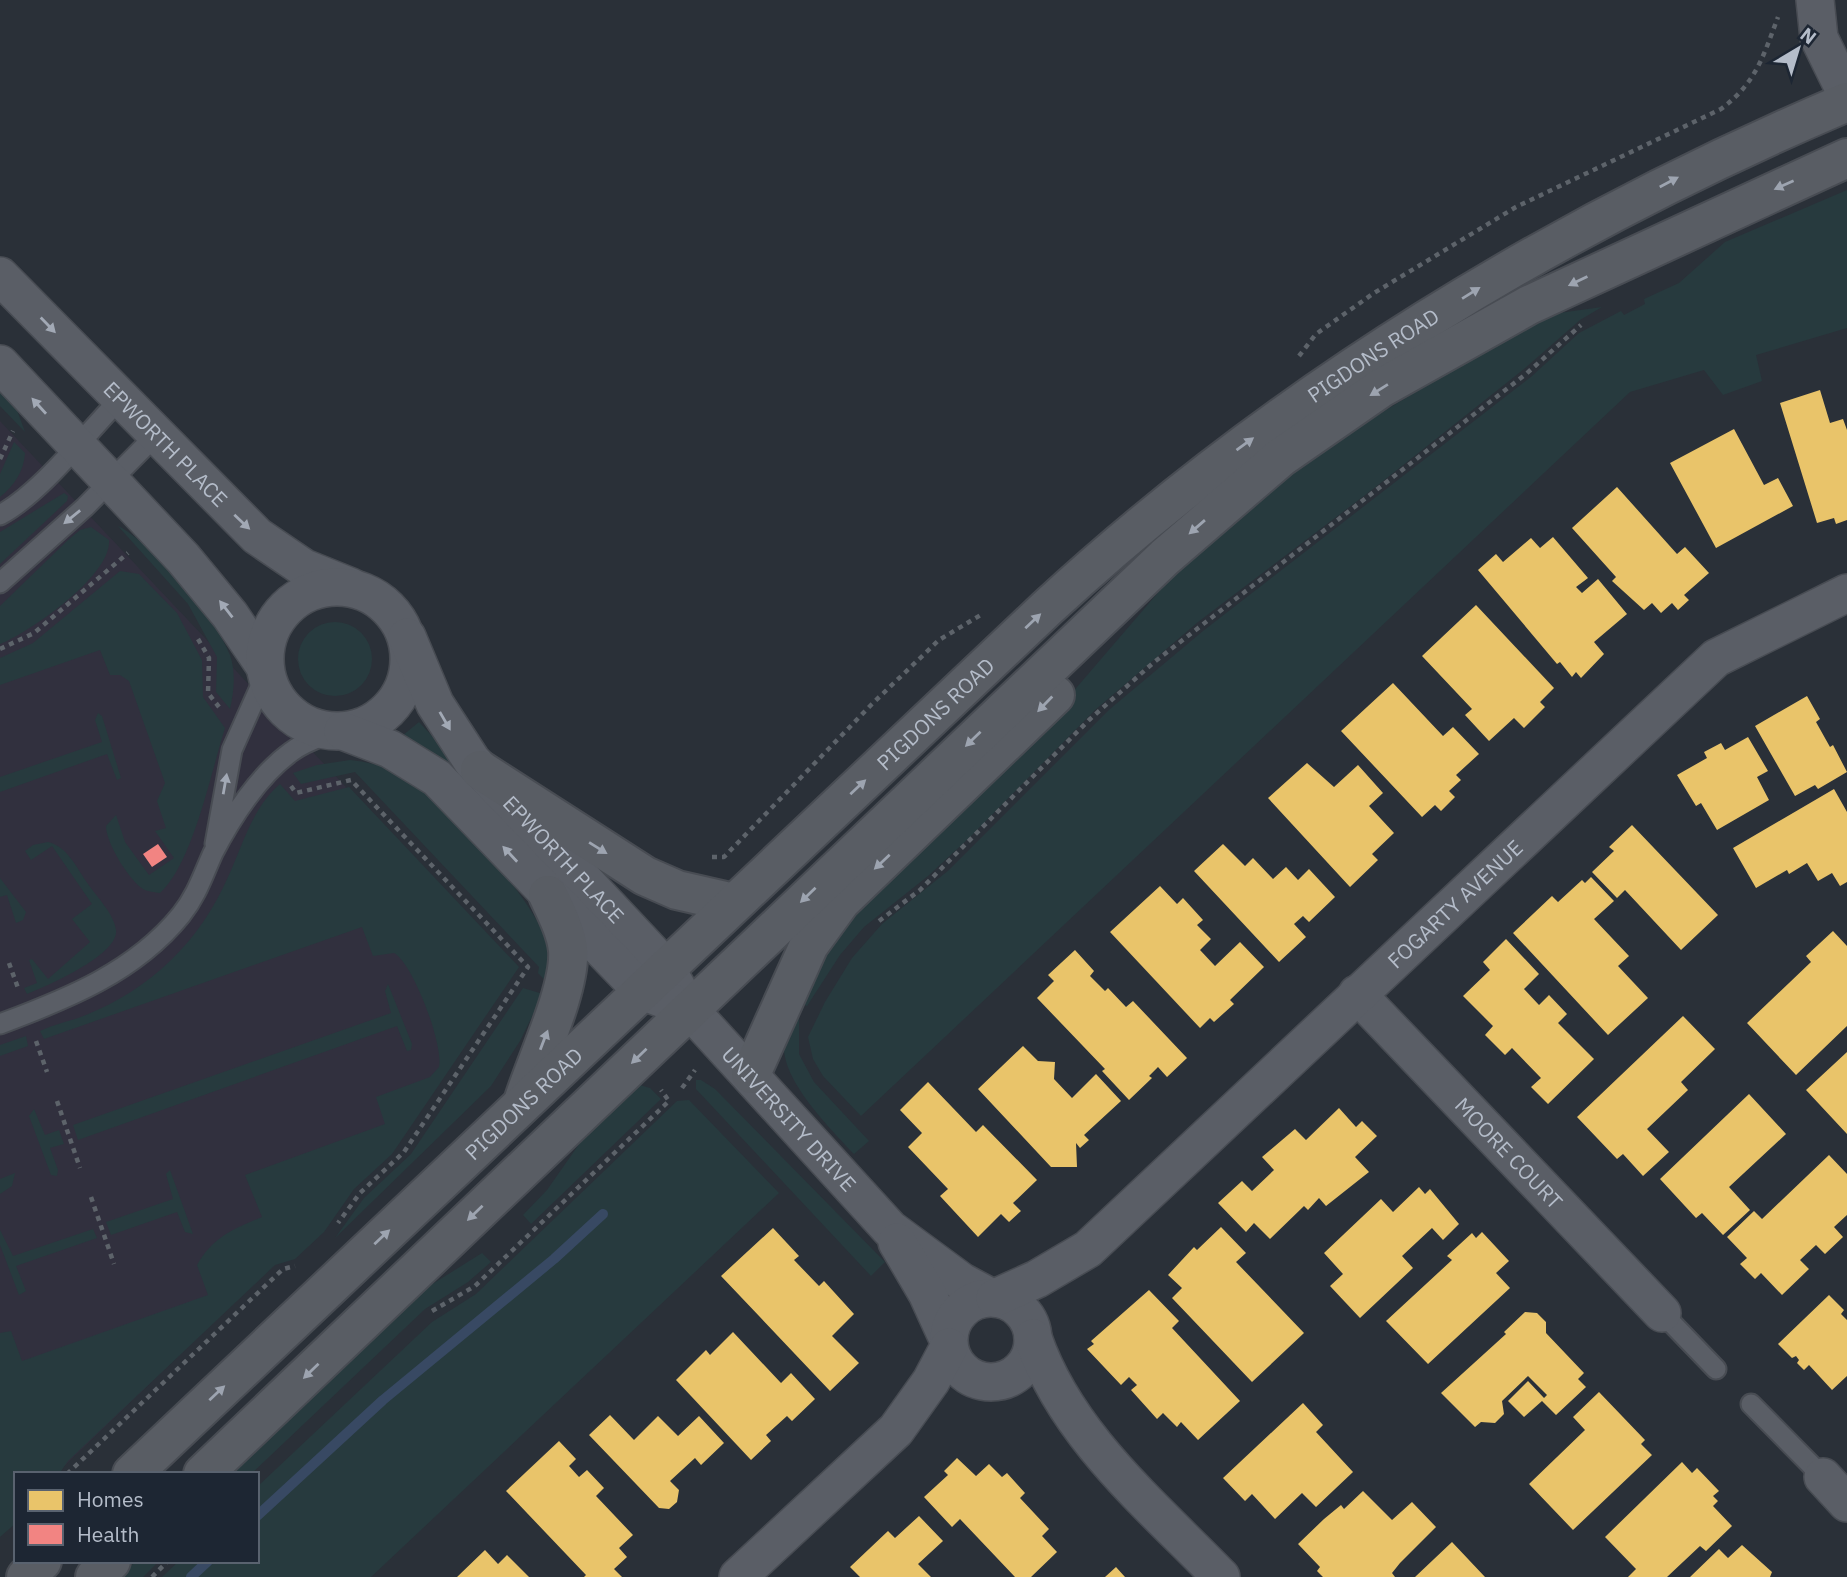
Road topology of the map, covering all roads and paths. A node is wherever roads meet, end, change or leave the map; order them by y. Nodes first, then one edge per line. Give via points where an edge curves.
1 (1815, 0) edge
2 (1847, 95) edge
3 (1847, 102) edge
4 (1847, 158) edge
5 (0, 276) edge
6 (1591, 320) dead end
7 (0, 364) edge
8 (120, 399) junction
9 (13, 430) dead end
10 (156, 435) junction
11 (75, 445) junction
12 (0, 459) edge
13 (110, 481) junction
14 (0, 515) edge
15 (119, 543) dead end
16 (128, 553) junction
17 (1164, 556) junction
18 (133, 559) dead end
19 (0, 583) edge
20 (351, 587) junction
21 (1847, 593) edge
22 (192, 628) dead end
23 (407, 637) junction
24 (0, 649) edge
25 (265, 670) junction
26 (226, 717) dead end
27 (339, 731) junction
28 (480, 770) junction
29 (287, 780) dead end
30 (214, 852) junction
31 (548, 895) junction
32 (734, 903) junction
33 (870, 927) dead end
34 (9, 963) dead end
35 (654, 980) junction
36 (1357, 994) junction
37 (21, 997) dead end
38 (689, 1009) junction
39 (0, 1024) edge
40 (33, 1033) dead end
41 (47, 1072) dead end
42 (751, 1074) junction
43 (57, 1101) dead end
44 (669, 1101) dead end
45 (522, 1105) junction
46 (80, 1168) dead end
47 (91, 1198) dead end
48 (337, 1226) dead end
49 (890, 1229) junction
50 (1088, 1249) junction
51 (114, 1264) dead end
52 (299, 1265) dead end
53 (993, 1298) junction
54 (429, 1313) dead end
55 (1662, 1313) joint
56 (1033, 1336) junction
57 (948, 1343) junction
58 (1716, 1369) dead end
59 (991, 1383) junction
60 (1751, 1404) dead end
61 (897, 1430) junction
62 (1083, 1433) junction
63 (69, 1472) edge
64 (134, 1472) edge
65 (205, 1472) edge
66 (1835, 1490) edge
67 (40, 1563) edge
68 (109, 1563) edge
69 (166, 1563) edge
70 (26, 1577) edge
71 (95, 1577) edge
72 (152, 1577) edge
73 (738, 1577) edge
74 (1220, 1577) edge

1 - 2 street via 1819,38
32 -> 3 street, PIGDONS ROAD via 1099,560 1299,404 1526,260 1686,173
4 -> 17 street, PIGDONS ROAD via 1529,305 1392,381 1280,458
5 -> 8 street, EPWORTH PLACE
6 - 33 path via 1153,663 1089,720 920,890
11 -> 7 street
8 - 10 street, EPWORTH PLACE
8 - 11 lane
9 - 12 path
10 - 13 lane
10 -> 20 street, EPWORTH PLACE via 266,542 310,572
11 - 13 street
11 - 14 lane
13 -> 19 lane
25 -> 13 street via 210,589
15 - 16 path
16 - 18 path
16 - 24 path via 34,633
17 -> 38 street, PIGDONS ROAD
17 -> 42 street via 1114,632 1013,738 841,901 809,945
20 - 23 street via 386,604
20 - 25 street via 324,587 288,604 272,626
21 - 36 street, FOGARTY AVENUE via 1716,658
22 - 26 path via 209,658 208,693
23 - 27 street via 409,672 394,704 366,725
23 -> 28 street, EPWORTH PLACE via 444,720
25 - 27 street via 275,696 291,715 312,727
30 -> 25 lane via 232,750
27 - 30 lane via 299,747 275,766
31 -> 27 street, EPWORTH PLACE via 437,778 390,749
28 -> 32 street via 645,876 677,890
28 - 35 street, EPWORTH PLACE
29 - 48 path via 296,793 351,780 528,967 404,1152 360,1193
30 - 39 lane via 180,916 140,956 93,985
31 - 35 street, EPWORTH PLACE
45 -> 31 street via 568,964 566,939
32 - 35 street, PIGDONS ROAD
34 - 37 path
35 - 38 street, UNIVERSITY DRIVE
35 - 45 street, PIGDONS ROAD
36 - 50 street, FOGARTY AVENUE
36 - 55 street, MOORE COURT
38 - 42 street, UNIVERSITY DRIVE
38 -> 65 street, PIGDONS ROAD
40 - 41 path
42 - 49 street, UNIVERSITY DRIVE
43 - 46 path
44 - 54 path via 475,1286
64 -> 45 street, PIGDONS ROAD
47 - 51 path
49 - 53 street, UNIVERSITY DRIVE via 962,1282
49 - 57 street, UNIVERSITY DRIVE via 927,1293
50 - 53 street
50 - 56 street
52 - 63 path via 283,1269
53 - 56 street via 1016,1306 1030,1323
53 - 57 street via 979,1299 961,1310 950,1328
55 - 58 lane
56 - 59 street via 1032,1351 1018,1373
56 - 62 street via 1045,1373
57 - 59 street via 963,1372
57 - 61 street via 931,1381
59 - 61 street via 957,1395
59 - 62 street via 1021,1394
60 - 66 lane
61 - 73 street
62 - 74 street
67 - 70 street
68 - 71 street
69 - 72 path

